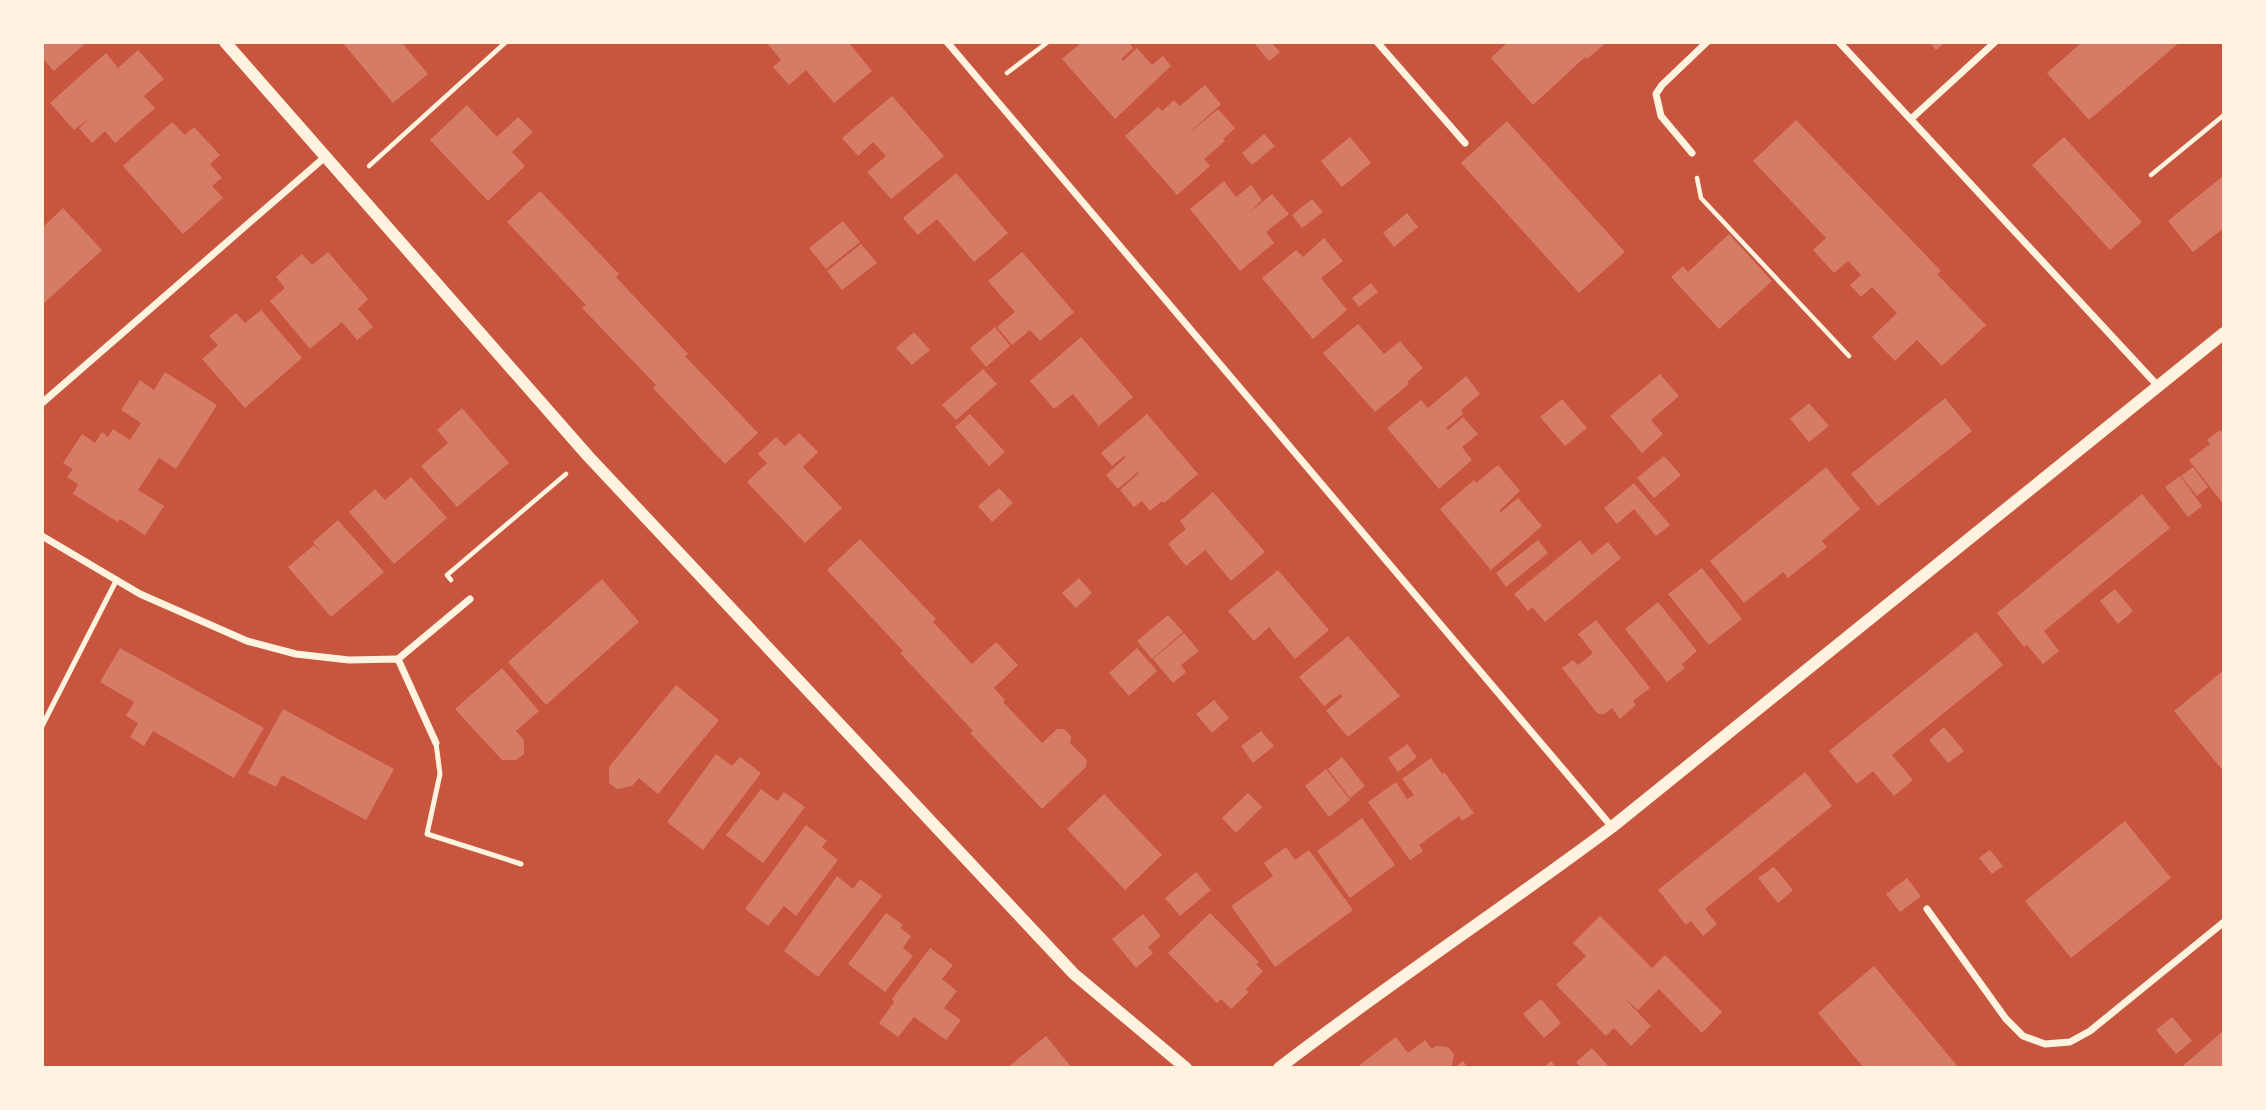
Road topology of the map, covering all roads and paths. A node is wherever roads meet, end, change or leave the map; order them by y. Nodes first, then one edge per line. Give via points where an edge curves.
1 (226, 42) edge
2 (506, 42) edge
3 (947, 42) edge
4 (1048, 42) edge
5 (1377, 42) edge
6 (1707, 42) edge
7 (1839, 42) edge
8 (1995, 42) edge
9 (987, 88) junction
10 (2224, 116) edge
11 (1911, 119) junction
12 (1465, 143) dead end
13 (1692, 153) dead end
14 (325, 157) junction
15 (366, 169) dead end
16 (2151, 174) dead end
17 (1701, 198) dead end
18 (2224, 333) edge
19 (1849, 356) dead end
20 (2158, 386) junction
21 (42, 403) edge
22 (589, 456) junction
23 (42, 536) edge
24 (117, 582) junction
25 (470, 599) joint
26 (398, 659) junction
27 (42, 726) edge
28 (436, 743) joint
29 (1612, 827) junction
30 (521, 864) dead end
31 (1927, 909) dead end
32 (2224, 922) edge
33 (1186, 1068) edge
34 (1279, 1068) edge

1 - 14 street
2 - 15 path
3 - 9 street
4 - 9 path
5 - 12 street
6 - 13 street via 1656,94 1661,116
7 - 11 street
8 - 11 street
9 - 29 street
10 - 16 path
11 - 20 street
14 - 21 street
14 - 22 street
17 - 19 path
18 - 20 street
20 - 29 street
22 - 25 path via 447,575
22 - 33 street via 1073,974
23 - 24 street
24 - 26 street via 247,641 309,656
24 - 27 lane
25 - 26 street
26 - 28 street
28 - 30 lane via 440,774 427,834
29 - 34 street
31 - 32 street via 2006,1019 2023,1036 2045,1044 2070,1042 2090,1031

